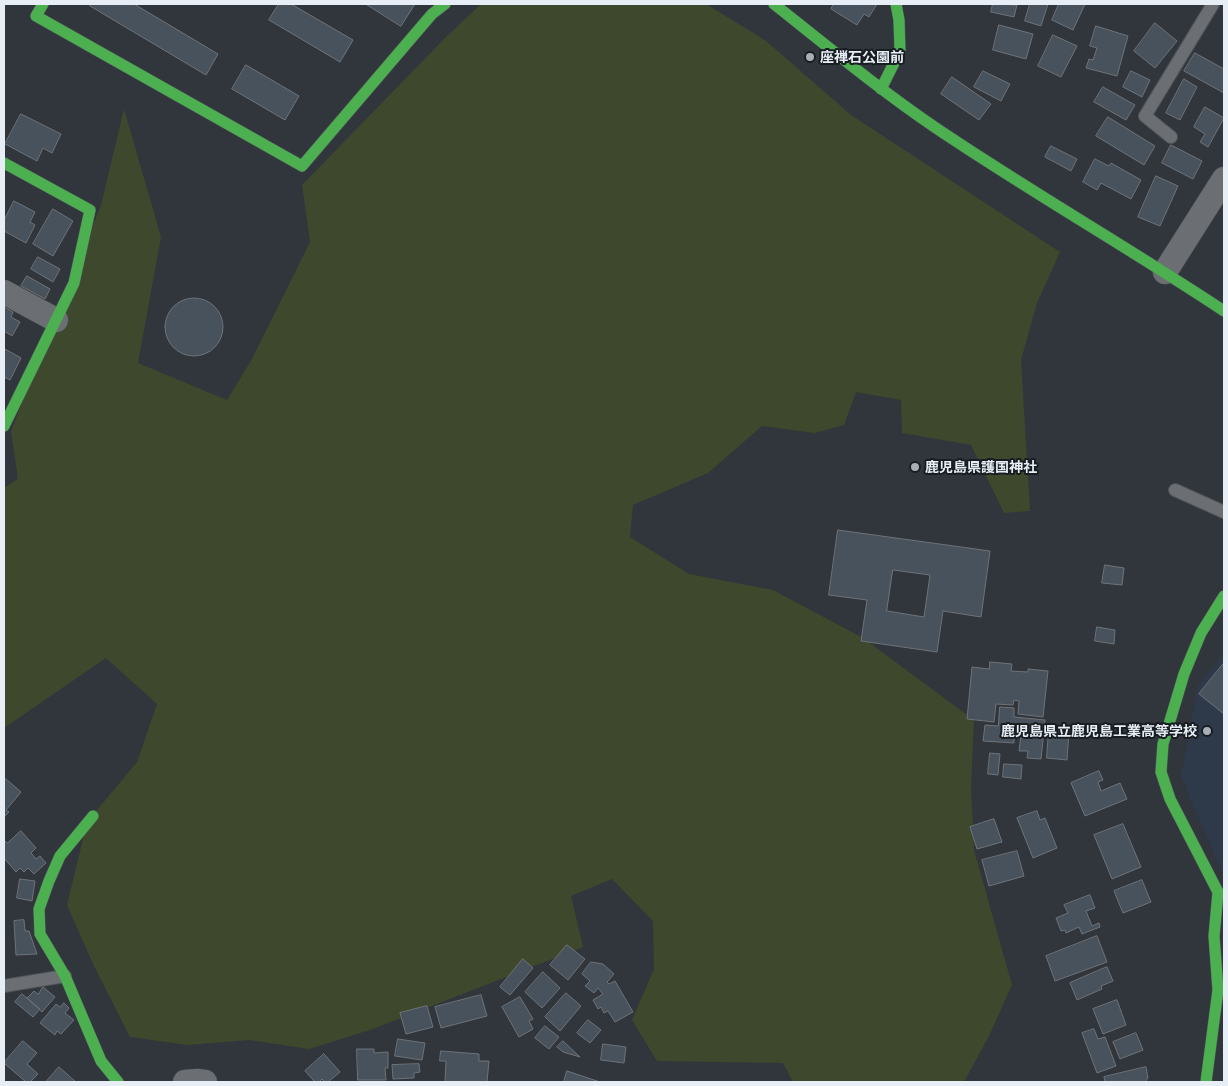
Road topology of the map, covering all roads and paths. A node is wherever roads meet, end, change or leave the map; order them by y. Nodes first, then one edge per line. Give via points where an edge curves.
1 (43, 4) edge
2 (445, 4) edge
3 (774, 4) edge
4 (896, 4) edge
5 (1213, 4) edge
6 (881, 89) junction
7 (1171, 137) dead end
8 (4, 163) edge
9 (1224, 180) edge
10 (1165, 272) junction
11 (4, 292) edge
12 (1224, 311) edge
13 (56, 320) junction
14 (10, 396) edge
15 (4, 426) edge
16 (1175, 490) dead end
17 (1224, 512) edge
18 (1224, 596) edge
19 (93, 816) dead end
20 (65, 976) junction
21 (4, 986) edge
22 (118, 1082) edge
23 (1206, 1082) edge

1 - 2 street via 36,16 302,166 432,14
3 - 6 street
4 - 6 street via 900,51
5 - 7 lane via 1145,116
6 - 10 street via 998,168
8 - 13 street via 90,210 74,283
9 - 10 street
10 - 12 street
11 - 13 street
13 - 14 street
14 - 15 street
16 - 17 lane
18 - 23 street via 1202,633 1184,674 1162,744 1161,772 1170,798 1218,892 1214,936 1218,990
19 - 20 street via 60,856 39,909 40,934
20 - 21 lane
20 - 22 street via 102,1062

